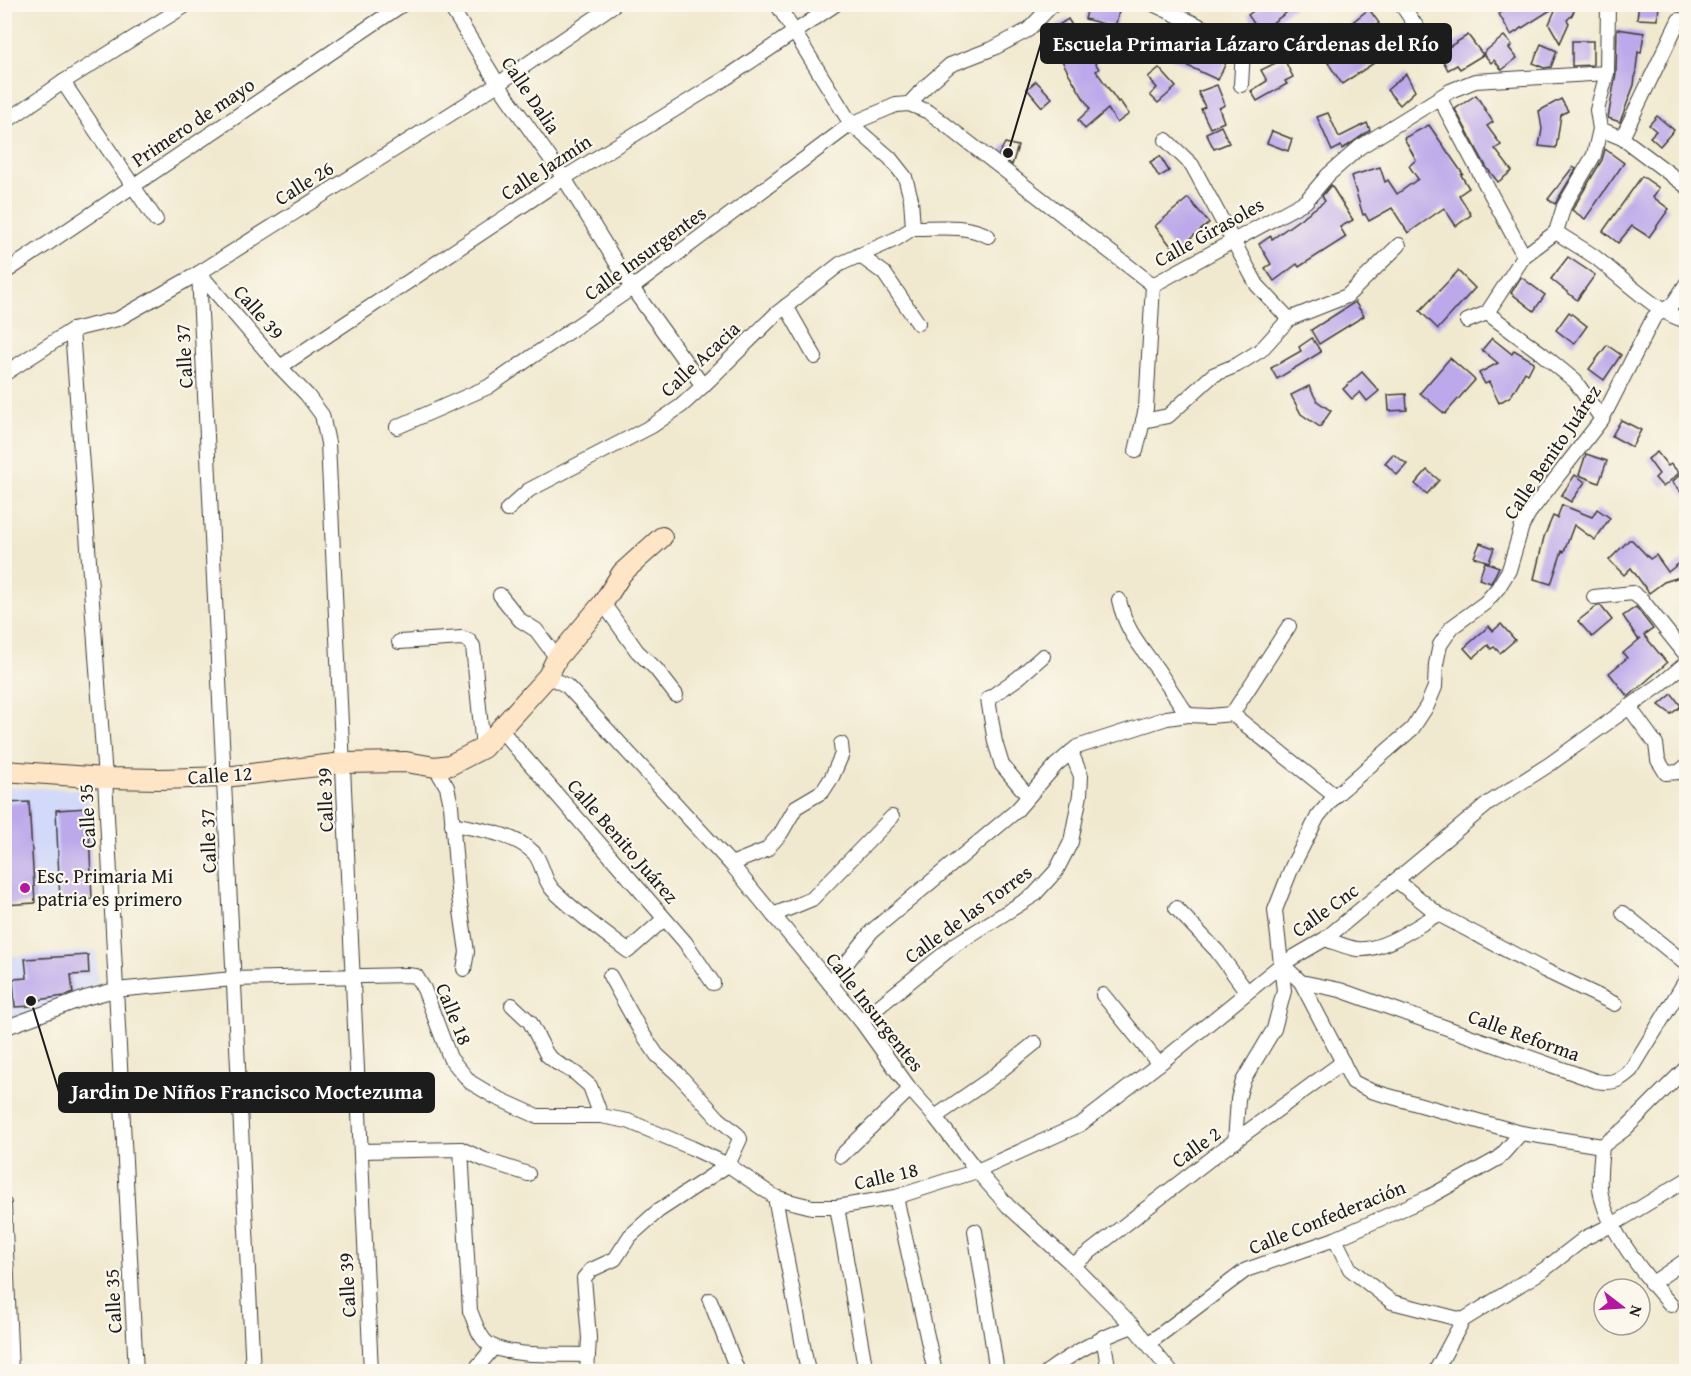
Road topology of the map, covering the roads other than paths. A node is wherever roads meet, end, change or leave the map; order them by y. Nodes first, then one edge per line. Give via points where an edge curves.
1 (188, 4) edge
2 (403, 4) edge
3 (449, 4) edge
4 (615, 4) edge
5 (777, 4) edge
6 (836, 4) edge
7 (1053, 4) edge
8 (1153, 4) edge
9 (1401, 4) edge
10 (1608, 4) edge
11 (1679, 20) dead end
12 (793, 32) junction
13 (1427, 42) dead end
14 (1607, 73) junction
15 (63, 82) junction
16 (498, 84) junction
17 (1241, 85) dead end
18 (1440, 99) junction
19 (909, 104) junction
20 (4, 123) edge
21 (851, 124) junction
22 (1600, 129) junction
23 (1622, 138) junction
24 (1166, 140) dead end
25 (564, 178) junction
26 (134, 185) junction
27 (1686, 186) edge
28 (156, 220) dead end
29 (913, 228) junction
30 (1556, 232) junction
31 (988, 236) dead end
32 (1234, 242) junction
33 (1400, 245) dead end
34 (859, 255) junction
35 (1524, 256) junction
36 (4, 273) edge
37 (199, 273) junction
38 (1686, 284) edge
39 (1153, 285) junction
40 (632, 288) junction
41 (786, 306) junction
42 (1664, 311) junction
43 (1487, 313) junction
44 (1288, 319) junction
45 (1686, 320) edge
46 (1467, 321) dead end
47 (918, 323) dead end
48 (72, 330) junction
49 (815, 357) dead end
50 (280, 367) junction
51 (4, 374) edge
52 (703, 386) junction
53 (1602, 419) junction
54 (1143, 421) junction
55 (397, 427) dead end
56 (1136, 451) dead end
57 (507, 510) dead end
58 (662, 537) dead end
59 (500, 596) dead end
60 (1594, 597) dead end
61 (1119, 600) dead end
62 (603, 603) junction
63 (1288, 626) dead end
64 (399, 642) dead end
65 (1686, 655) edge
66 (1044, 656) dead end
67 (557, 658) junction
68 (1686, 663) edge
69 (548, 676) junction
70 (676, 695) dead end
71 (1629, 707) junction
72 (1232, 714) junction
73 (1188, 715) junction
74 (499, 728) junction
75 (841, 744) dead end
76 (483, 748) junction
77 (1071, 752) junction
78 (343, 763) junction
79 (1686, 766) edge
80 (435, 767) junction
81 (4, 771) edge
82 (225, 777) junction
83 (105, 778) junction
84 (1028, 796) junction
85 (1335, 796) junction
86 (892, 817) dead end
87 (452, 824) junction
88 (731, 864) junction
89 (1396, 880) junction
90 (1176, 908) dead end
91 (1623, 913) dead end
92 (1438, 914) junction
93 (773, 915) junction
94 (664, 919) junction
95 (1325, 939) junction
96 (1282, 964) junction
97 (1686, 964) edge
98 (464, 969) dead end
99 (352, 976) junction
100 (610, 976) dead end
101 (233, 980) junction
102 (1686, 980) edge
103 (1301, 982) junction
104 (713, 983) dead end
105 (830, 984) junction
106 (115, 990) junction
107 (1247, 992) junction
108 (1103, 994) dead end
109 (1615, 1004) dead end
110 (512, 1005) dead end
111 (861, 1021) junction
112 (4, 1028) edge
113 (1035, 1043) dead end
114 (1343, 1062) junction
115 (1159, 1064) junction
116 (1686, 1068) edge
117 (910, 1089) junction
118 (601, 1116) junction
119 (935, 1117) junction
120 (1521, 1133) junction
121 (1235, 1142) junction
122 (1602, 1146) junction
123 (461, 1149) junction
124 (361, 1150) junction
125 (841, 1156) dead end
126 (728, 1165) junction
127 (977, 1171) junction
128 (528, 1173) dead end
129 (1686, 1180) edge
130 (775, 1197) junction
131 (896, 1197) junction
132 (4, 1204) edge
133 (837, 1207) junction
134 (1612, 1225) junction
135 (975, 1231) dead end
136 (1335, 1239) junction
137 (1686, 1260) edge
138 (1073, 1265) junction
139 (1646, 1277) edge
140 (1652, 1283) edge
141 (1652, 1285) edge
142 (710, 1300) dead end
143 (1671, 1305) dead end
144 (1463, 1320) junction
145 (1133, 1326) junction
146 (1103, 1337) junction
147 (1149, 1343) junction
148 (494, 1347) junction
149 (588, 1355) junction
150 (11, 1371) edge
151 (136, 1371) edge
152 (253, 1371) edge
153 (371, 1371) edge
154 (473, 1371) edge
155 (586, 1371) edge
156 (738, 1371) edge
157 (808, 1371) edge
158 (866, 1371) edge
159 (935, 1371) edge
160 (997, 1371) edge
161 (1047, 1371) edge
162 (1109, 1371) edge
163 (1171, 1371) edge
164 (1435, 1371) edge

1 - 15 street
2 - 26 street, Primero de mayo
3 - 16 street, Calle Dalia
4 - 16 street, Calle 26
5 - 12 street
6 - 12 street, Calle Jazmín
7 - 19 street via 1028,30 950,65
8 - 17 street via 1242,46
9 - 13 street
10 - 14 street
11 - 23 street
12 - 21 street
12 - 25 street, Calle Jazmín
14 - 18 street, Calle Girasoles via 1475,81
14 - 22 street via 1597,110
15 - 20 street
15 - 26 street
16 - 25 street, Calle Dalia
16 - 37 street, Calle 26
18 - 32 street, Calle Girasoles via 1360,147 1306,201
18 - 35 street
19 - 21 street, Calle Insurgentes via 896,105
19 - 39 street, Calle Girasoles via 929,112
21 - 29 street via 890,158 905,177
21 - 40 street, Calle Insurgentes
22 - 23 street
22 - 30 street via 1594,155 1564,206
23 - 27 street
24 - 32 street via 1192,165
25 - 40 street, Calle Dalia
25 - 50 street, Calle Jazmín
26 - 28 street
26 - 36 street, Primero de mayo
29 - 31 street via 963,228
29 - 34 street, Calle Acacia
30 - 35 street
30 - 42 street via 1594,256
32 - 39 street, Calle Girasoles
32 - 44 street via 1257,285
33 - 44 street via 1347,296
34 - 41 street, Calle Acacia via 840,264
34 - 47 street via 884,273
35 - 43 street
37 - 48 street, Calle 26 via 118,319
37 - 50 street, Calle 39
37 - 82 street, Calle 37
38 - 42 street, Calle Benito Juárez
39 - 54 street
40 - 52 street, Calle Dalia
40 - 55 street, Calle Insurgentes via 488,387
41 - 49 street
41 - 52 street, Calle Acacia
42 - 45 street
42 - 53 street, Calle Benito Juárez via 1654,317
43 - 46 street
43 - 53 street via 1575,381
44 - 54 street via 1261,350 1213,375 1168,416
48 - 51 street, Calle 26
48 - 83 street, Calle 35
50 - 78 street, Calle 39 via 321,415 328,443
52 - 57 street, Calle Acacia via 652,426 529,490
53 - 85 street, Calle Benito Juárez via 1529,513 1509,570 1498,588 1485,603 1452,627 1440,645 1435,687 1412,729
54 - 56 street
58 - 62 street via 622,573
59 - 67 street via 520,620 536,630
60 - 65 street via 1633,593
61 - 73 street via 1136,643
62 - 67 street
62 - 70 street
63 - 72 street
64 - 76 street via 462,638 473,646
66 - 84 street via 988,699 1002,765
67 - 69 street
68 - 71 street, Calle Cnc
69 - 74 street
69 - 88 street, Calle Insurgentes via 567,686
71 - 79 street via 1656,744 1658,760 1666,773 1679,772
71 - 89 street, Calle Cnc via 1489,803
72 - 73 street
72 - 85 street
73 - 77 street via 1132,729
74 - 76 street
74 - 94 street, Calle Benito Juárez
75 - 88 street via 842,754 824,791 796,807 766,850
76 - 80 street via 450,765
77 - 84 street
77 - 111 street, Calle de las Torres via 1081,776 1080,795 1071,842 1056,871 1034,895 956,944
78 - 80 street, Calle 12 via 406,762
78 - 82 street, Calle 12
78 - 99 street, Calle 39
80 - 87 street via 447,787
81 - 83 street, Calle 12
82 - 83 street, Calle 12
82 - 101 street, Calle 37
83 - 106 street, Calle 35
84 - 105 street via 1016,811 872,932
85 - 96 street, Calle Benito Juárez via 1318,816 1275,910
86 - 93 street via 812,898
87 - 94 street via 498,834 535,854 550,888 628,951
87 - 98 street via 467,952
88 - 93 street, Calle Insurgentes
89 - 92 street
89 - 95 street, Calle Cnc
90 - 107 street via 1217,951
91 - 97 street
92 - 95 street via 1370,948 1356,949
92 - 109 street
93 - 105 street, Calle Insurgentes
94 - 104 street, Calle Benito Juárez
95 - 96 street, Calle Cnc
96 - 103 street
96 - 107 street, Calle Cnc
96 - 121 street, Calle Benito Juárez via 1284,991 1274,1029 1243,1081
99 - 101 street, Calle 18
99 - 118 street, Calle 18 via 416,976 450,1058 470,1083 537,1116
99 - 124 street, Calle 39
100 - 126 street via 657,1055 738,1135 739,1144
101 - 106 street, Calle 18
101 - 152 street, Calle 37
102 - 103 street, Calle Reforma via 1631,1070 1614,1083 1596,1081 1340,990
103 - 114 street
105 - 111 street, Calle Insurgentes
106 - 112 street, Calle 18
106 - 151 street, Calle 35
107 - 115 street, Calle Cnc
108 - 115 street
110 - 118 street via 530,1022 547,1055 590,1086
111 - 117 street, Calle Insurgentes
113 - 119 street
114 - 120 street via 1353,1082 1371,1091
114 - 121 street, Calle 2
115 - 127 street, Calle Cnc via 1081,1124
116 - 122 street via 1625,1129
117 - 119 street, Calle Insurgentes
117 - 125 street
118 - 126 street, Calle 18 via 628,1121
119 - 127 street, Calle Insurgentes
120 - 122 street
120 - 136 street, Calle Confederación via 1499,1158 1429,1197
121 - 138 street, Calle 2
122 - 134 street via 1600,1189
123 - 124 street
123 - 128 street
123 - 148 street via 471,1311 478,1332
124 - 153 street, Calle 39
126 - 130 street, Calle 18
126 - 149 street via 658,1211 630,1236 615,1259 591,1270 584,1278
127 - 131 street, Calle 18
127 - 138 street, Calle Insurgentes via 1008,1206
129 - 134 street
130 - 133 street, Calle 18 via 812,1207
130 - 157 street
131 - 133 street, Calle 18
131 - 159 street
132 - 150 street
133 - 158 street
134 - 139 street
134 - 144 street via 1585,1238 1545,1269
135 - 160 street
136 - 144 street via 1350,1269 1392,1302
136 - 147 street, Calle Confederación via 1246,1270
137 - 140 street
138 - 145 street, Calle Insurgentes
141 - 143 street
142 - 156 street
144 - 164 street
145 - 146 street
145 - 147 street, Calle Insurgentes
146 - 161 street
146 - 162 street
147 - 163 street, Calle Insurgentes
148 - 149 street via 511,1352
148 - 154 street
149 - 155 street

